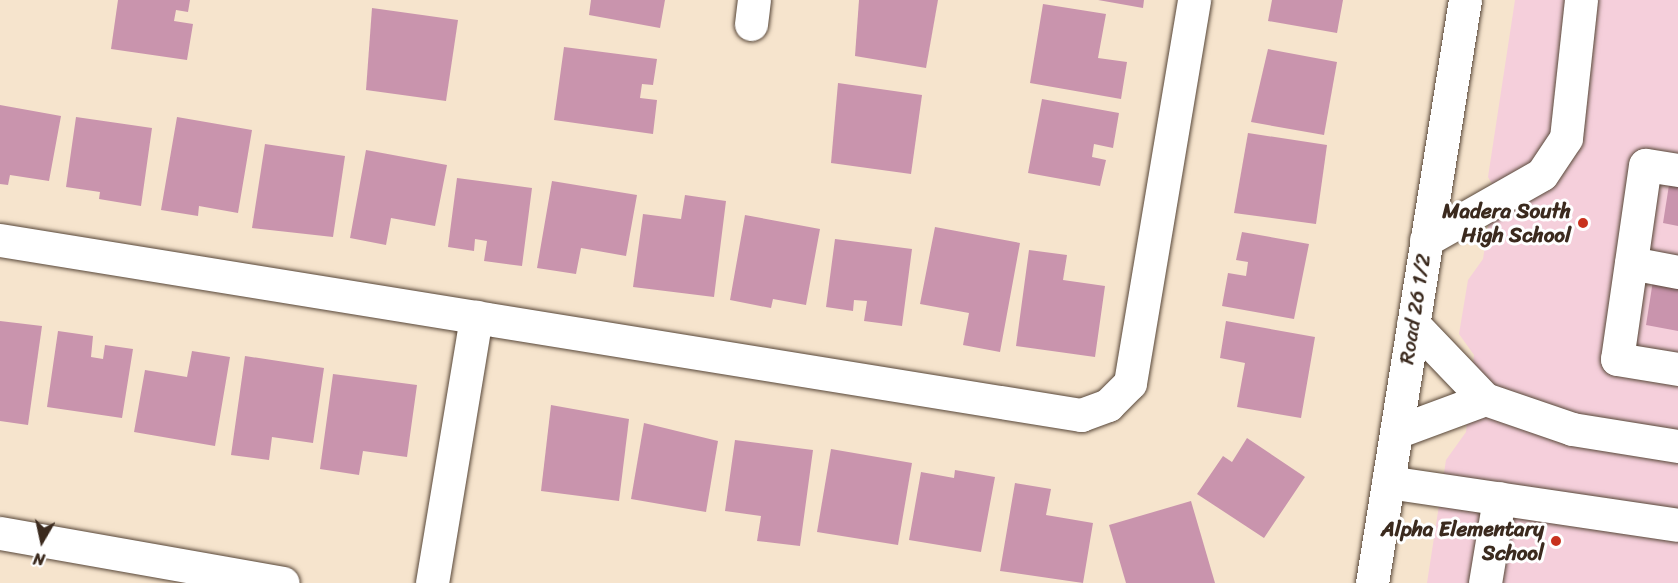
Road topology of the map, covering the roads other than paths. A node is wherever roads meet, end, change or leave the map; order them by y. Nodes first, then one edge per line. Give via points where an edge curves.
1 (1194, 0) edge
2 (1465, 0) edge
3 (1581, 0) edge
4 (1678, 170) edge
5 (0, 240) edge
6 (1426, 240) junction
7 (1631, 263) junction
8 (1678, 272) edge
9 (476, 317) junction
10 (1413, 324) junction
11 (1678, 369) edge
12 (1485, 399) junction
13 (1396, 432) junction
14 (1678, 446) edge
15 (1388, 482) junction
16 (1499, 498) junction
17 (1678, 525) edge
18 (0, 533) edge
19 (283, 583) edge
20 (432, 583) edge
21 (1372, 583) edge
22 (1485, 583) edge

1 - 9 street via 1130,383 1108,405 1081,415
2 - 6 street, Road 26 1/2
3 - 6 street via 1566,138 1542,174
4 - 7 street via 1645,165
5 - 9 street
6 - 10 street, Road 26 1/2
7 - 8 street
7 - 11 street via 1617,359
9 - 20 street
10 - 12 street
10 - 13 street, Road 26 1/2
12 - 13 street
12 - 14 street via 1572,429
13 - 15 street, Road 26 1/2
15 - 16 street
15 - 21 street, Road 26 1/2
16 - 17 street
16 - 22 street
18 - 19 street

